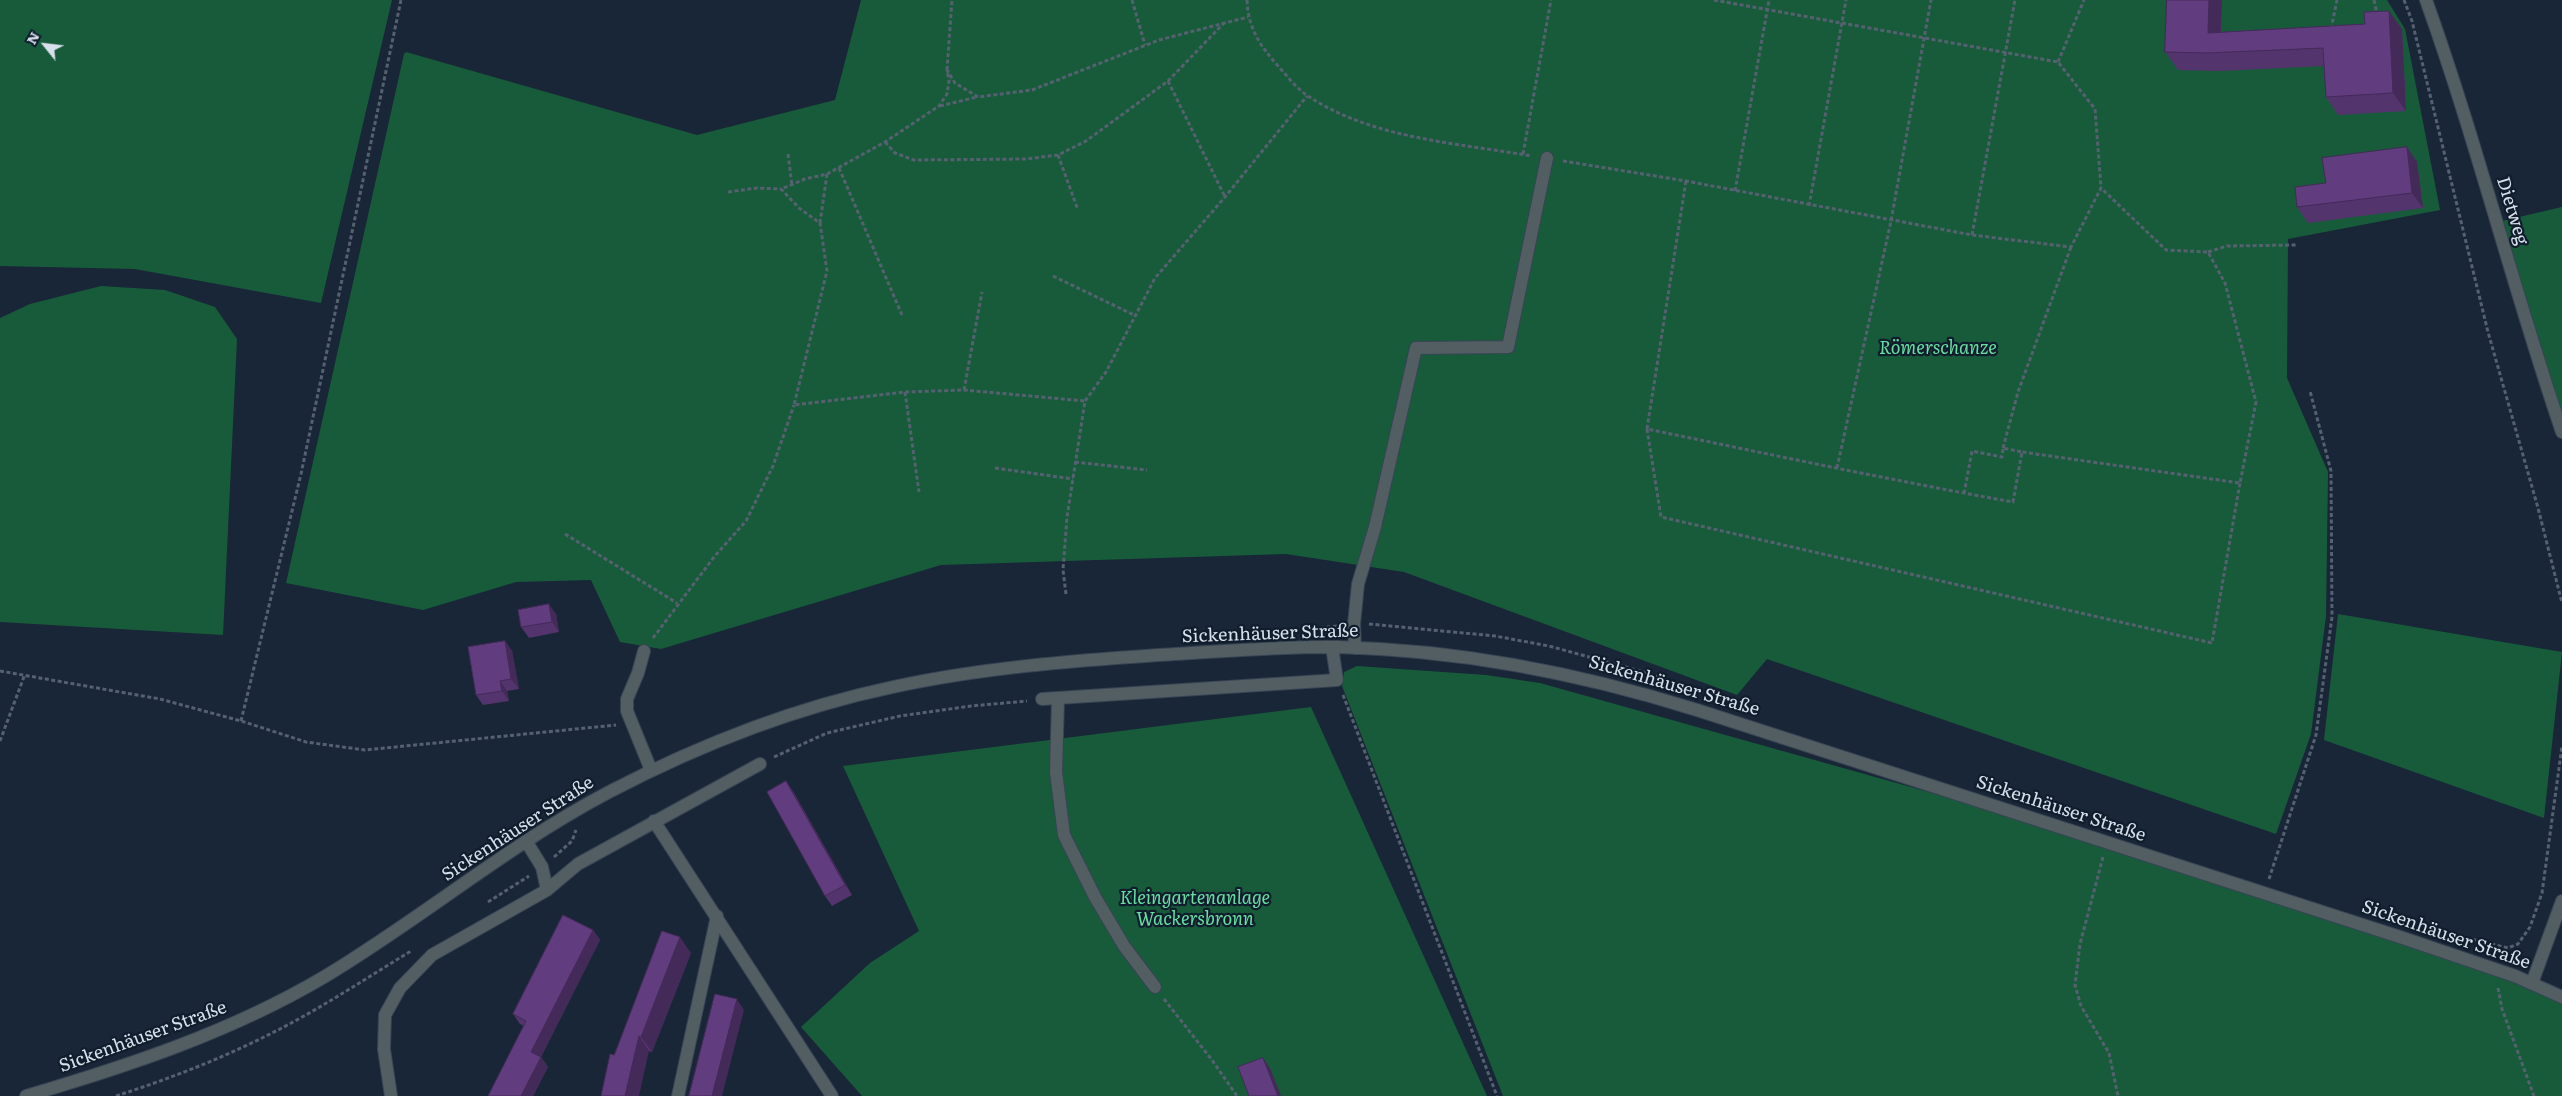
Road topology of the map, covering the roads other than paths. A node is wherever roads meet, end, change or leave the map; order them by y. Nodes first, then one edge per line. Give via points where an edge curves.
1 (2426, 0) edge
2 (1547, 158) road end
3 (2562, 432) edge
4 (1332, 647) junction
5 (1355, 648) junction
6 (644, 651) road end
7 (1058, 699) junction
8 (1042, 700) road end
9 (760, 764) road end
10 (652, 770) junction
11 (654, 821) junction
12 (526, 841) junction
13 (547, 890) junction
14 (2562, 901) edge
15 (716, 916) junction
16 (2532, 983) junction
17 (1155, 987) road end
18 (2562, 997) edge
19 (26, 1096) edge
20 (391, 1096) edge
21 (678, 1096) edge
22 (832, 1096) edge

1 - 3 street, Dietweg via 2456,86 2536,356
2 - 5 street via 1508,347 1416,348 1375,527 1358,584
4 - 5 street, Sickenhäuser Straße
4 - 7 street via 1337,680
4 - 10 street, Sickenhäuser Straße via 1111,658 924,681 773,720
5 - 16 street, Sickenhäuser Straße via 1488,659 1597,681 2107,842
6 - 10 street via 627,699 630,723
7 - 8 street
7 - 17 street via 1056,772 1064,835 1124,946
9 - 11 street
10 - 12 street, Sickenhäuser Straße
11 - 13 street via 578,864
11 - 15 street
12 - 13 street via 542,867
12 - 19 street, Sickenhäuser Straße via 370,949 272,1005 200,1039
13 - 20 street via 432,955 400,988 385,1015 384,1049
14 - 16 street
15 - 21 street
15 - 22 street
16 - 18 street, Sickenhäuser Straße

